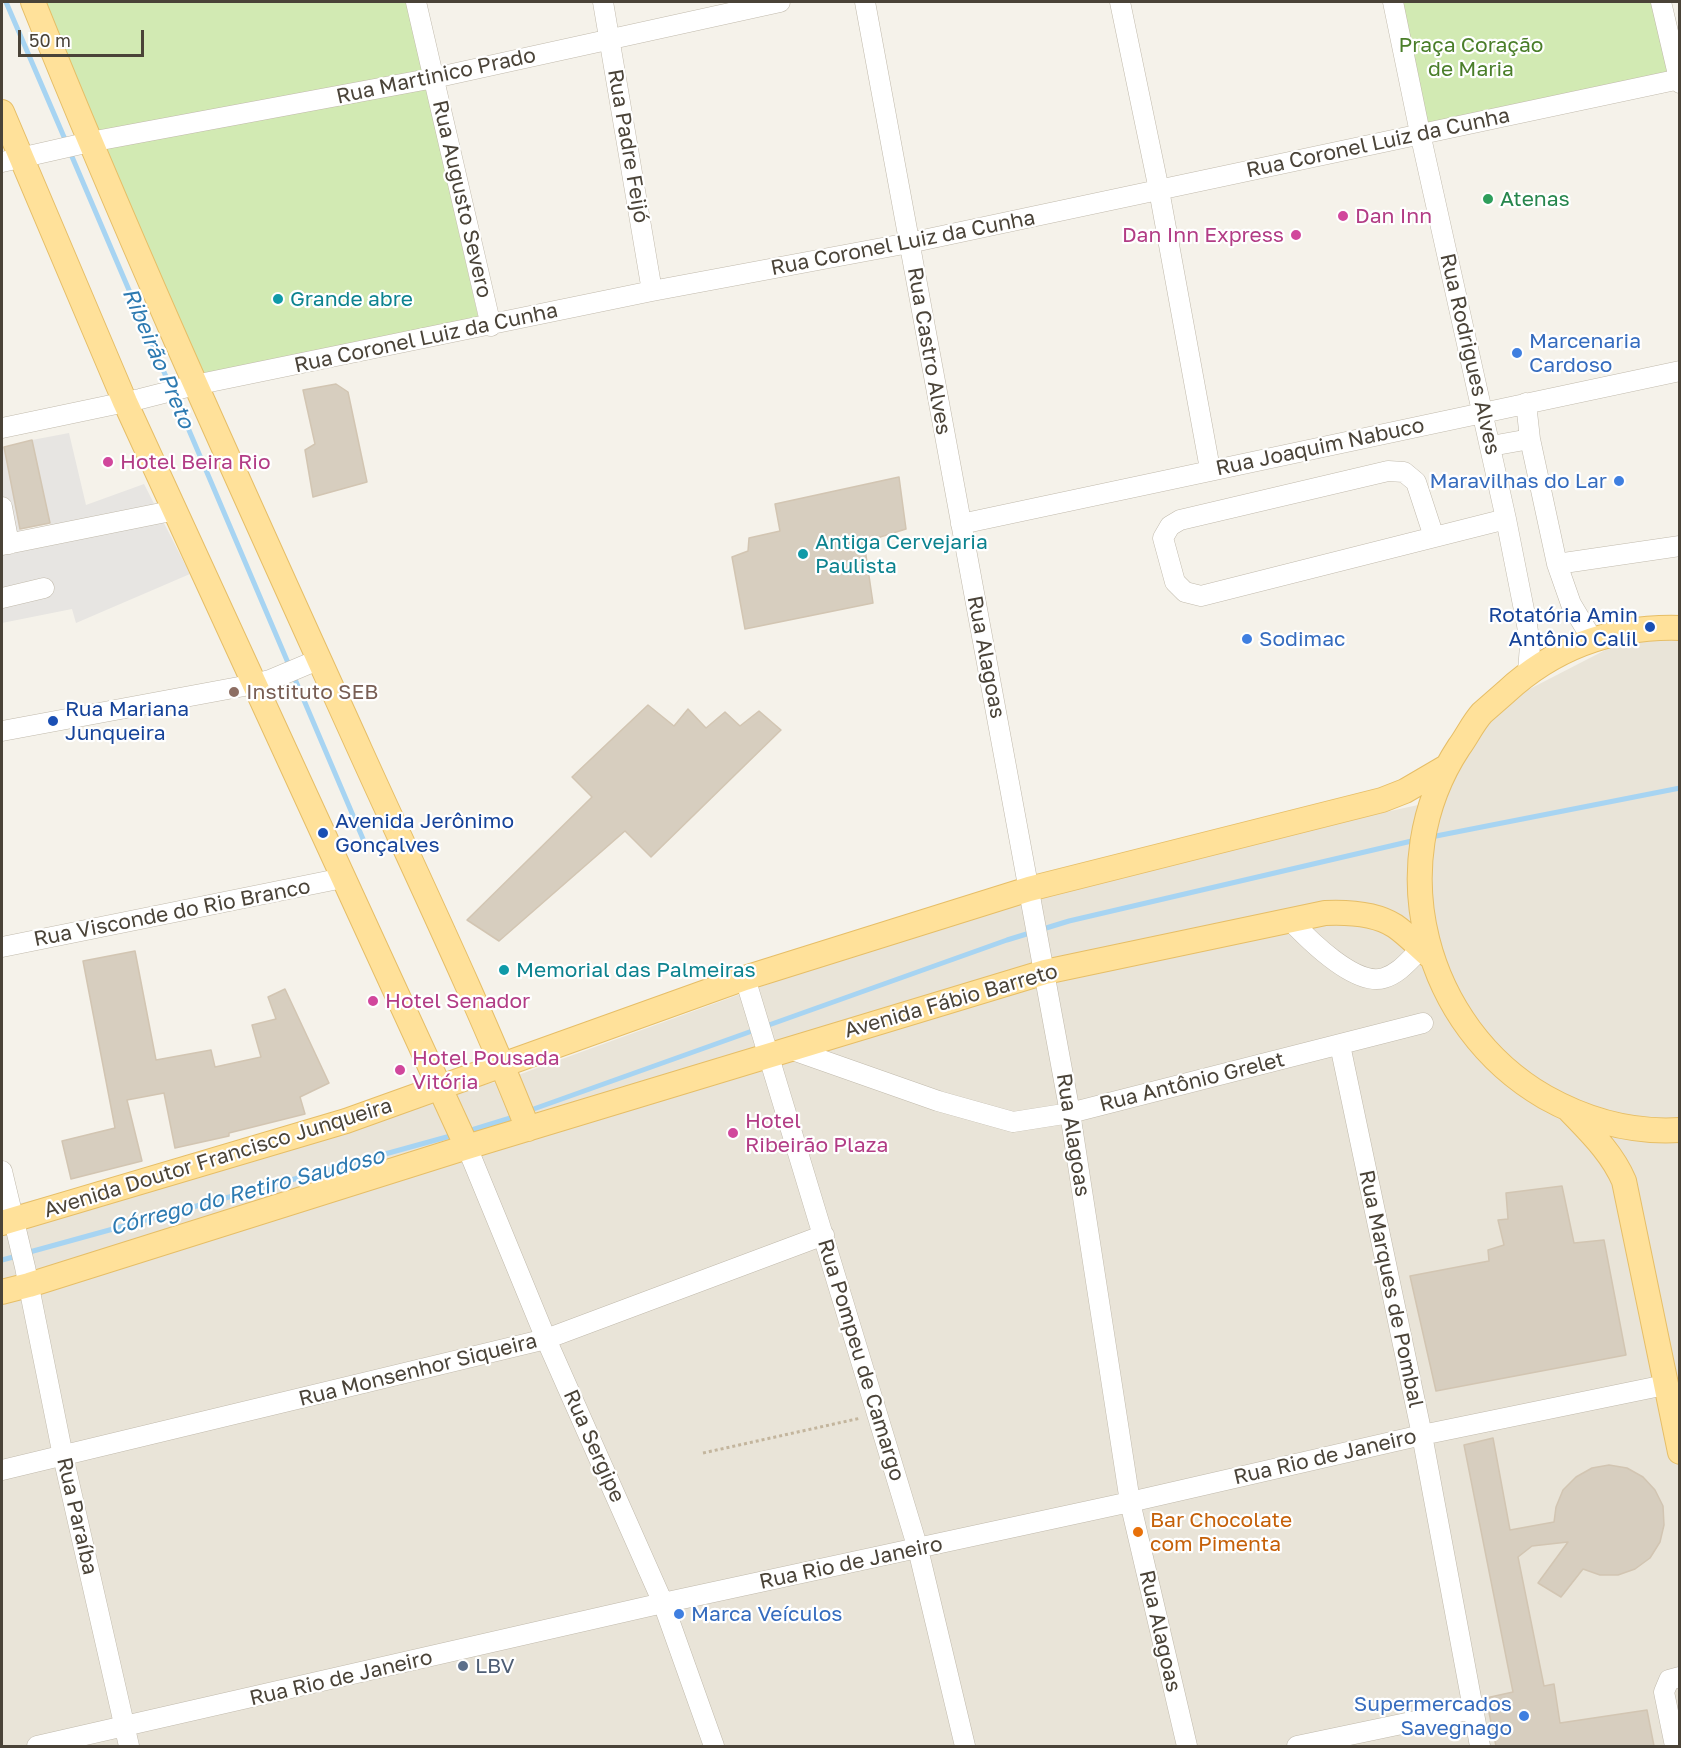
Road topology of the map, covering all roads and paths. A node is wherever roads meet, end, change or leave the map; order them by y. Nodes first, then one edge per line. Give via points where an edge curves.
1 (33, 2) edge
2 (416, 2) edge
3 (603, 2) edge
4 (780, 2) edge
5 (865, 2) edge
6 (1120, 2) edge
7 (1393, 2) edge
8 (1661, 2) edge
9 (609, 38) junction
10 (434, 78) junction
11 (1679, 80) edge
12 (2, 112) edge
13 (1420, 133) junction
14 (81, 144) junction
15 (19, 158) edge
16 (1160, 190) junction
17 (909, 243) junction
18 (652, 291) junction
19 (491, 326) junction
20 (1680, 371) edge
21 (187, 387) junction
22 (132, 400) junction
23 (1526, 403) junction
24 (1482, 413) junction
25 (2, 428) edge
26 (1530, 439) junction
27 (1491, 446) junction
28 (1210, 470) junction
29 (2, 507) edge
30 (176, 510) junction
31 (1506, 519) junction
32 (961, 524) junction
33 (1434, 537) junction
34 (5, 545) edge
35 (1680, 546) edge
36 (1557, 564) junction
37 (44, 588) dead end
38 (2, 598) edge
39 (1680, 628) edge
40 (1592, 639) junction
41 (313, 662) junction
42 (1528, 672) junction
43 (263, 682) junction
44 (2, 731) edge
45 (1446, 767) junction
46 (343, 878) junction
47 (1030, 899) junction
48 (1290, 920) junction
49 (2, 947) edge
50 (1426, 953) junction
51 (1044, 968) junction
52 (746, 982) junction
53 (1423, 1023) dead end
54 (1340, 1045) junction
55 (775, 1049) junction
56 (504, 1071) junction
57 (443, 1093) junction
58 (1568, 1110) junction
59 (1070, 1113) junction
60 (525, 1122) junction
61 (1680, 1130) edge
62 (465, 1142) junction
63 (2, 1171) edge
64 (11, 1226) edge
65 (824, 1235) junction
66 (27, 1276) junction
67 (2, 1292) edge
68 (546, 1339) junction
69 (1665, 1384) junction
70 (878, 1414) junction
71 (1422, 1435) junction
72 (1680, 1452) edge
73 (703, 1453) dead end
74 (63, 1456) junction
75 (2, 1470) edge
76 (1130, 1502) junction
77 (918, 1549) junction
78 (663, 1603) junction
79 (1680, 1677) edge
80 (1473, 1709) junction
81 (127, 1737) edge
82 (37, 1746) edge
83 (714, 1746) edge
84 (965, 1746) edge
85 (1187, 1746) edge
86 (1297, 1746) edge
87 (1480, 1746) edge
88 (1675, 1746) edge

1 - 14 main road
2 - 10 street, Rua Augusto Severo
3 - 9 street, Rua Padre Feijó
4 - 9 street, Rua Martinico Prado
5 - 17 street, Rua Castro Alves
6 - 16 street
7 - 13 street, Rua Rodrigues Alves
8 - 11 street
9 - 10 street, Rua Martinico Prado
9 - 18 street, Rua Padre Feijó
10 - 14 street, Rua Martinico Prado
10 - 19 street, Rua Augusto Severo
11 - 13 street, Rua Coronel Luiz da Cunha
12 - 15 main road
13 - 16 street, Rua Coronel Luiz da Cunha
13 - 24 street, Rua Rodrigues Alves
14 - 15 street, Rua Martinico Prado
14 - 21 main road
15 - 22 main road
16 - 17 street, Rua Coronel Luiz da Cunha
16 - 28 street
17 - 18 street, Rua Coronel Luiz da Cunha
17 - 32 street, Rua Castro Alves
18 - 19 street, Rua Coronel Luiz da Cunha
19 - 21 street, Rua Coronel Luiz da Cunha
20 - 23 street, Rua Joaquim Nabuco
21 - 22 street, Rua Coronel Luiz da Cunha
21 - 41 main road
22 - 25 street, Rua Coronel Luiz da Cunha
22 - 30 main road
23 - 24 street, Rua Joaquim Nabuco
23 - 26 street, Rua Rodrigues Alves
24 - 27 street, Rua Rodrigues Alves
24 - 28 street, Rua Joaquim Nabuco
26 - 27 street
26 - 36 street, Rua Rodrigues Alves
27 - 31 street, Rua Rodrigues Alves
28 - 32 street, Rua Joaquim Nabuco
29 - 34 street
30 - 34 street
30 - 43 main road
31 - 33 street
31 - 42 street, Rua Rodrigues Alves via 1530,645
32 - 47 street, Rua Alagoas
33 - 33 street via 1200,596 1185,592 1175,582 1163,538 1170,526 1180,520 1388,471 1404,472 1416,482
35 - 36 street
36 - 40 street, Rua Rodrigues Alves via 1571,604
37 - 38 street
39 - 40 main road via 1650,627
40 - 42 main road
41 - 43 street
41 - 56 main road
42 - 45 main road via 1481,714
43 - 44 street
43 - 46 main road
45 - 47 main road via 1382,800
45 - 50 main road via 1423,837 1419,873
46 - 49 street, Rua Visconde do Rio Branco
46 - 57 main road
47 - 51 street, Rua Alagoas
47 - 52 main road
48 - 50 main road, Avenida Fábio Barreto via 1325,913 1366,915 1395,926
48 - 50 street via 1320,951 1363,976 1381,979
48 - 51 main road, Avenida Fábio Barreto
50 - 58 main road via 1453,1006 1484,1048 1523,1083
51 - 55 main road, Avenida Fábio Barreto
51 - 59 street, Rua Alagoas
52 - 55 street, Rua Pompeu de Camargo
52 - 56 main road
53 - 54 street, Rua Antônio Grelet
54 - 59 street, Rua Antônio Grelet
54 - 71 street, Rua Marques de Pombal
55 - 59 street, Rua Antônio Grelet via 1013,1122
55 - 60 main road, Avenida Fábio Barreto
55 - 65 street, Rua Pompeu de Camargo
56 - 57 main road, Avenida Doutor Francisco Junqueira
56 - 60 main road
57 - 62 main road
57 - 64 main road, Avenida Doutor Francisco Junqueira
58 - 61 main road via 1613,1125
58 - 69 main road via 1606,1149 1624,1181
59 - 76 street, Rua Alagoas
60 - 62 main road, Avenida Fábio Barreto
62 - 66 main road
62 - 68 street, Rua Sergipe
63 - 64 street, Rua Paraíba
64 - 66 street, Rua Paraíba
65 - 68 street, Rua Monsenhor Siqueira
65 - 70 street, Rua Pompeu de Camargo
66 - 67 main road
66 - 74 street, Rua Paraíba
68 - 74 street, Rua Monsenhor Siqueira
68 - 78 street, Rua Sergipe
69 - 71 street, Rua Rio de Janeiro
69 - 72 main road
70 - 73 path
70 - 77 street, Rua Pompeu de Camargo
71 - 76 street, Rua Rio de Janeiro
71 - 80 street, Rua Marques de Pombal
74 - 75 street, Rua Monsenhor Siqueira
74 - 81 street, Rua Paraíba
76 - 77 street, Rua Rio de Janeiro
76 - 85 street, Rua Alagoas
77 - 78 street, Rua Rio de Janeiro
77 - 84 street, Rua Pompeu de Camargo
78 - 81 street, Rua Rio de Janeiro
78 - 83 street, Rua Sergipe
79 - 88 street via 1669,1680 1664,1692
80 - 86 street
80 - 87 street, Rua Marques de Pombal
81 - 82 street, Rua Rio de Janeiro

